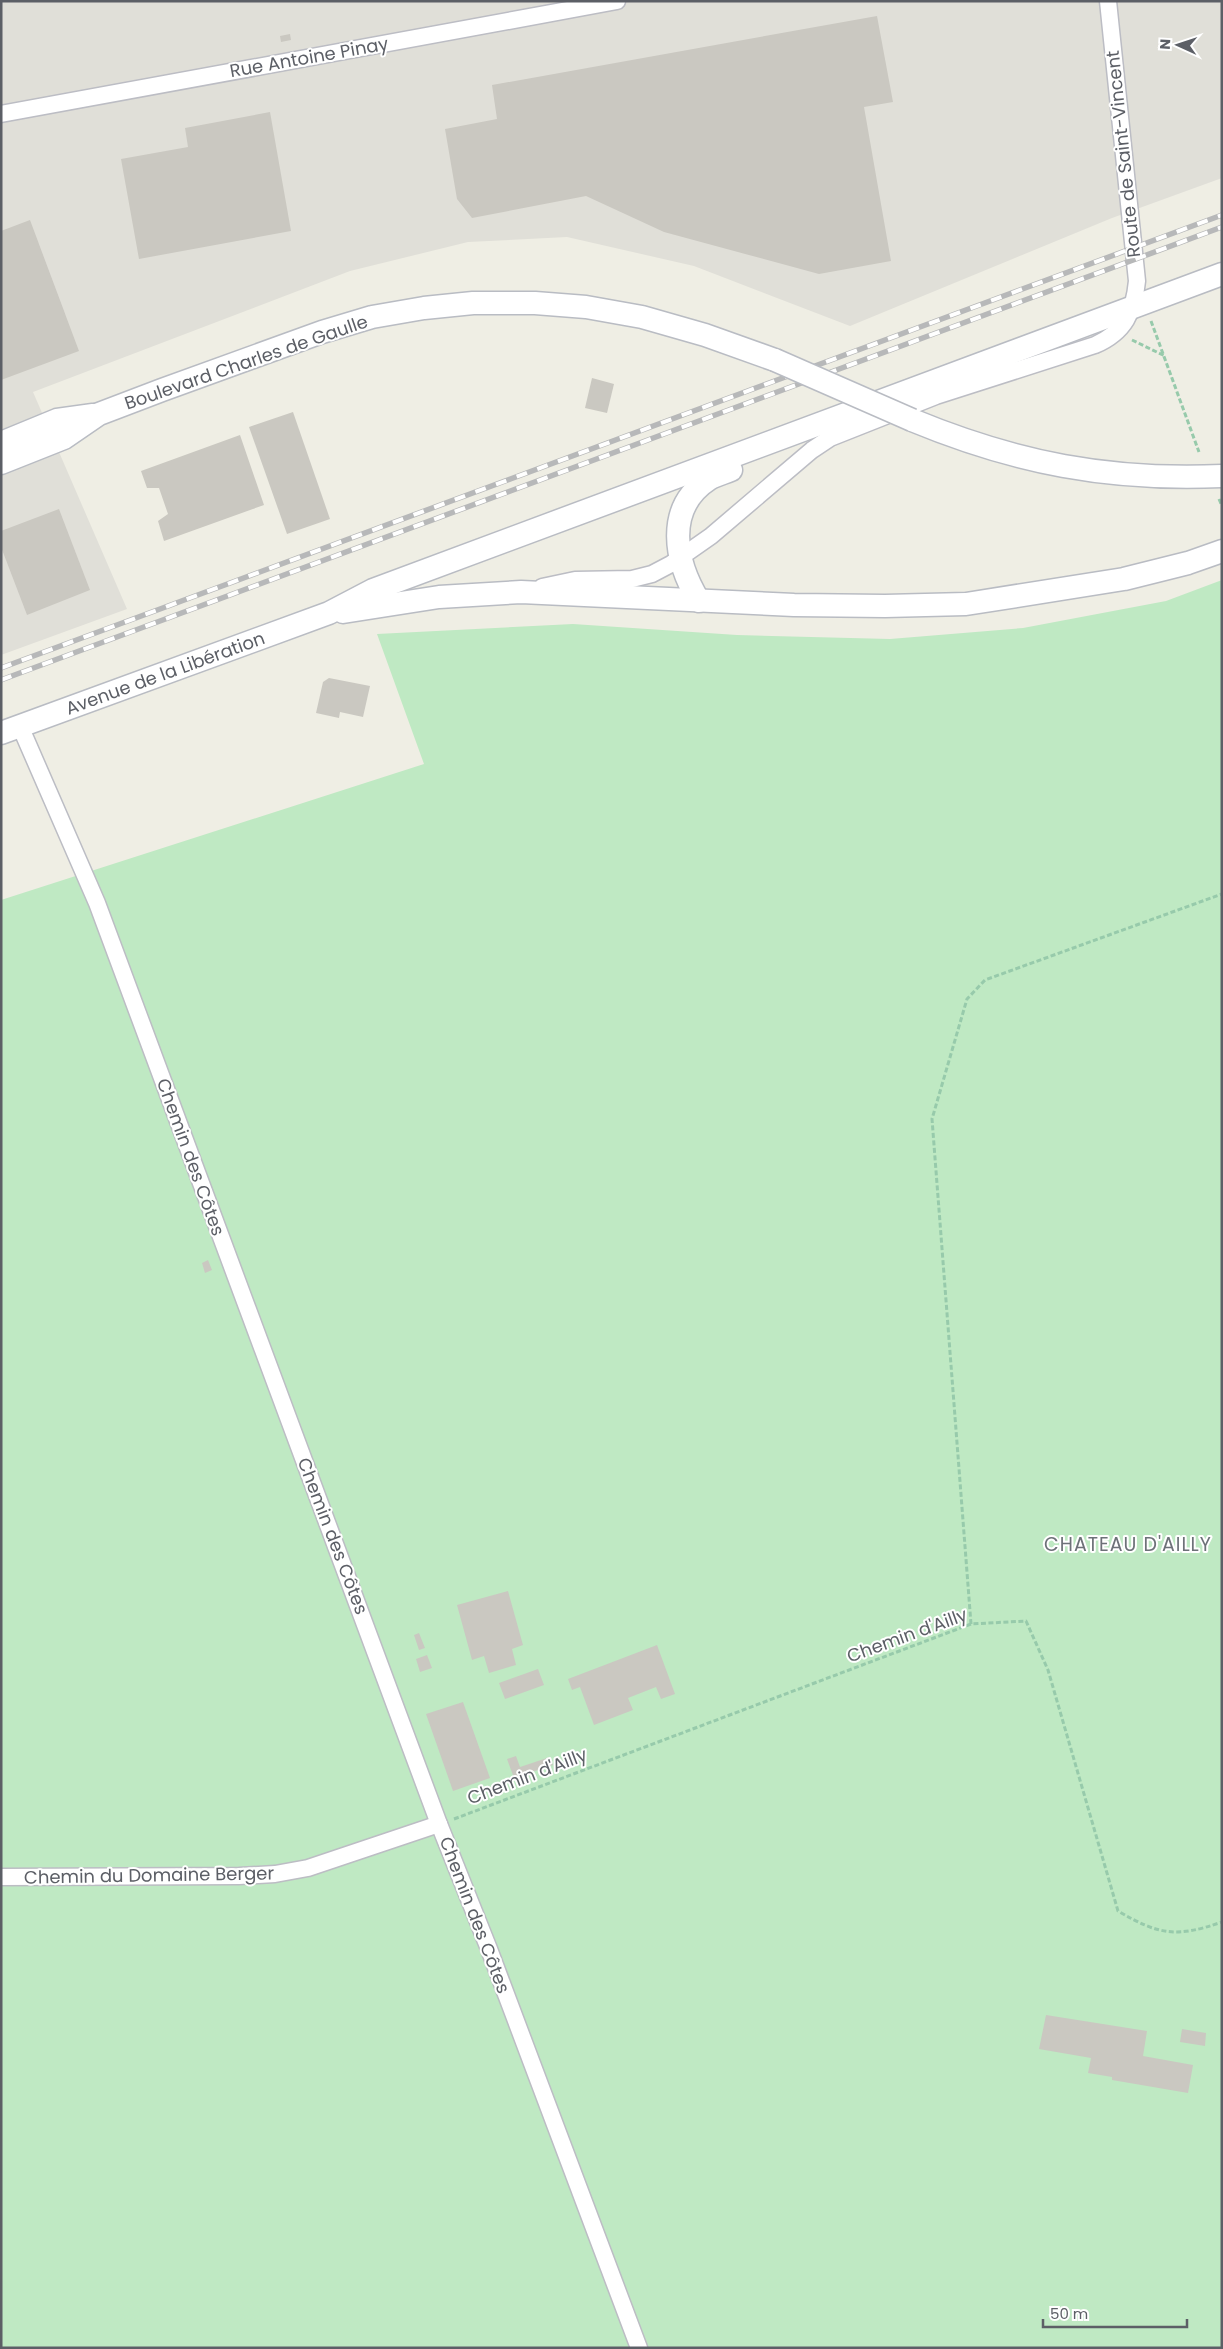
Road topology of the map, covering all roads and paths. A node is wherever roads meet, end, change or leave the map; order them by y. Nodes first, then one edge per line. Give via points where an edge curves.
1 (617, 1) edge
2 (1108, 1) edge
3 (1, 114) edge
4 (1222, 274) edge
5 (1138, 304) junction
6 (1109, 338) junction
7 (1165, 356) junction
8 (99, 414) junction
9 (782, 438) junction
10 (1, 443) edge
11 (1199, 452) dead end
12 (1, 463) edge
13 (1222, 476) edge
14 (1219, 499) dead end
15 (1222, 506) edge
16 (1222, 551) edge
17 (681, 558) junction
18 (521, 592) junction
19 (699, 601) junction
20 (329, 613) junction
21 (11, 730) edge
22 (1222, 894) edge
23 (971, 1624) junction
24 (440, 1824) junction
25 (1, 1877) edge
26 (1222, 1922) edge
27 (639, 2348) edge

1 - 3 street, Rue Antoine Pinay
2 - 5 street, Route de Saint-Vincent
4 - 5 street
5 - 6 street
5 - 7 path
5 - 9 street
6 - 7 path via 1126,338
6 - 17 street via 936,396 830,438
7 - 11 path
8 - 10 street, Boulevard Charles de Gaulle via 57,420
8 - 12 street, Boulevard Charles de Gaulle via 64,438
8 - 13 street, Boulevard Charles de Gaulle, bridge via 372,317 473,303 535,303 586,307 642,317 706,335 775,360 959,439 1004,454 1060,467 1114,474 1175,478
9 - 17 street via 739,466 709,479 692,494 681,513 677,530 677,548
9 - 20 street via 373,590
14 - 15 path
16 - 19 street via 1124,579 966,604 885,606
17 - 18 street via 652,574 632,579 575,580
17 - 19 street
18 - 19 street
18 - 20 street via 439,597 381,608
20 - 21 street, Avenue de la Libération
21 - 24 street, Chemin des Côtes via 97,903
22 - 23 path via 986,980 966,999 932,1118
23 - 24 path, Chemin d'Ailly
23 - 26 path, Chemin d'Ailly via 1026,1621 1048,1670 1118,1911 1145,1927 1170,1933
24 - 25 street, Chemin du Domaine Berger via 308,1868 275,1874
24 - 27 street, Chemin des Côtes

